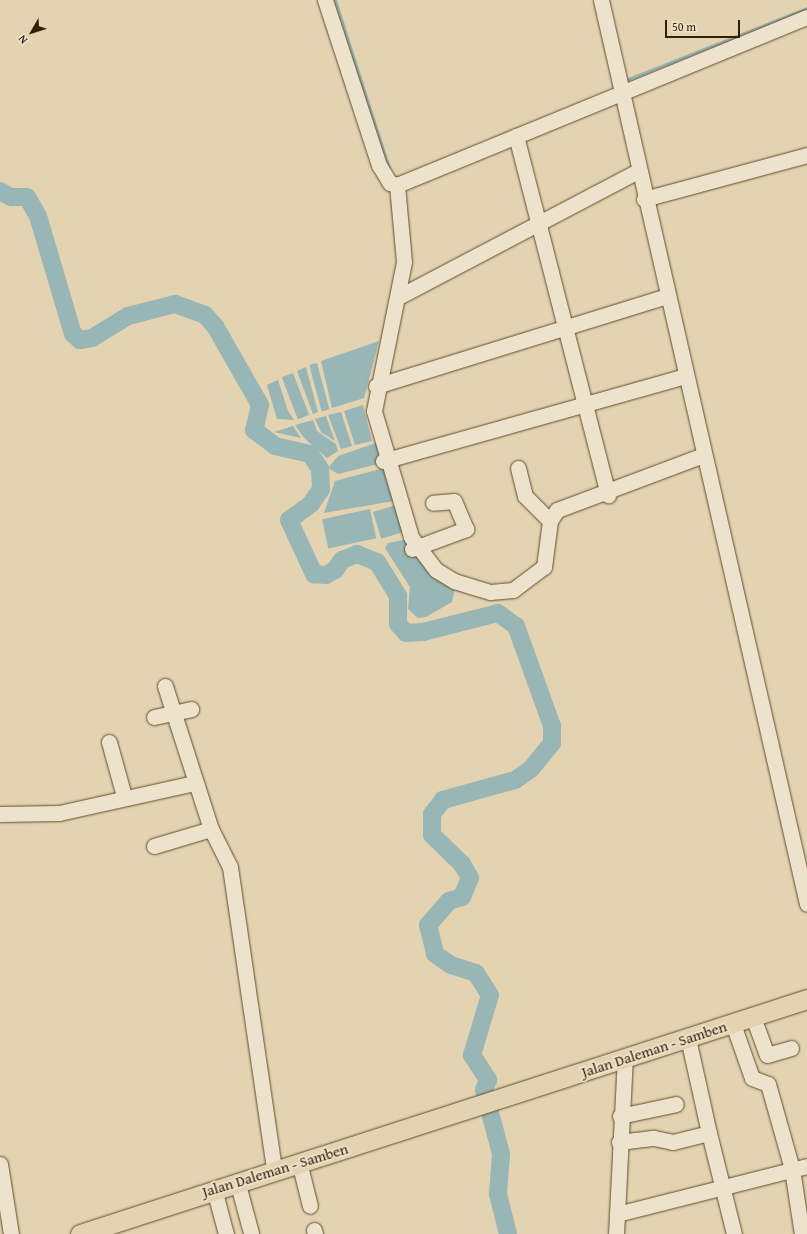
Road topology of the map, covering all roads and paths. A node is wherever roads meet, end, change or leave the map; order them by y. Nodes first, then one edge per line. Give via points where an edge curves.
1 (326, 0) edge
2 (601, 0) edge
3 (807, 17) edge
4 (622, 94) junction
5 (516, 136) junction
6 (807, 155) edge
7 (638, 171) junction
8 (397, 185) junction
9 (644, 199) junction
10 (538, 223) junction
11 (400, 296) junction
12 (667, 296) junction
13 (563, 328) junction
14 (685, 376) junction
15 (376, 386) junction
16 (584, 406) junction
17 (703, 456) junction
18 (385, 460) junction
19 (518, 468) dead end
20 (607, 493) junction
21 (433, 503) dead end
22 (550, 522) junction
23 (415, 549) junction
24 (165, 686) dead end
25 (191, 709) dead end
26 (172, 712) junction
27 (154, 717) dead end
28 (108, 742) dead end
29 (194, 783) junction
30 (124, 796) junction
31 (0, 814) edge
32 (211, 830) junction
33 (154, 846) dead end
34 (807, 904) edge
35 (807, 999) edge
36 (753, 1016) junction
37 (733, 1024) junction
38 (688, 1038) junction
39 (790, 1048) dead end
40 (624, 1059) junction
41 (676, 1104) dead end
42 (620, 1116) junction
43 (709, 1133) junction
44 (619, 1142) junction
45 (299, 1162) junction
46 (0, 1164) edge
47 (807, 1166) edge
48 (274, 1169) junction
49 (792, 1169) junction
50 (237, 1181) junction
51 (720, 1186) junction
52 (214, 1189) junction
53 (310, 1206) dead end
54 (617, 1214) junction
55 (7, 1233) edge
56 (251, 1233) dead end
57 (80, 1234) edge
58 (226, 1234) edge
59 (616, 1234) edge
60 (734, 1234) edge
61 (802, 1234) edge

1 - 8 street via 379,165 390,183
2 - 4 street
3 - 4 street
4 - 5 street
4 - 7 street
5 - 8 street
5 - 10 street
6 - 9 street
7 - 9 street
7 - 10 street
8 - 11 street via 404,262
9 - 12 street
10 - 11 street
10 - 13 street
11 - 15 street
12 - 13 street
12 - 14 street
13 - 15 street
13 - 16 street
14 - 16 street
14 - 17 street
15 - 18 street via 374,411
16 - 18 street
16 - 20 street
17 - 20 street
17 - 34 street
18 - 23 street
19 - 22 street via 525,496
20 - 22 street via 558,510
21 - 23 street via 454,501 466,529
22 - 23 street via 544,567 526,584 508,592 490,592 454,581 436,570
24 - 26 street
25 - 26 street
26 - 27 street
26 - 29 street
28 - 30 street
29 - 30 street
29 - 32 street
30 - 31 street via 59,813
32 - 33 street
32 - 48 street via 230,867
35 - 36 main road, Jalan Daleman - Samben
36 - 37 main road, Jalan Daleman - Samben
36 - 39 street via 767,1055
37 - 38 main road, Jalan Daleman - Samben
37 - 49 street via 752,1078 768,1084
38 - 40 main road, Jalan Daleman - Samben
38 - 43 street
40 - 42 street
40 - 45 main road, Jalan Daleman - Samben
41 - 42 street
42 - 44 street
43 - 44 street via 673,1142 654,1138
43 - 51 street
44 - 54 street
45 - 48 main road, Jalan Daleman - Samben
45 - 53 street
46 - 55 street
47 - 49 street
48 - 50 main road, Jalan Daleman - Samben
49 - 51 street
49 - 61 street
50 - 52 main road, Jalan Daleman - Samben
50 - 56 street
51 - 54 street
51 - 60 street
52 - 57 main road, Jalan Daleman - Samben
52 - 58 street
54 - 59 street

